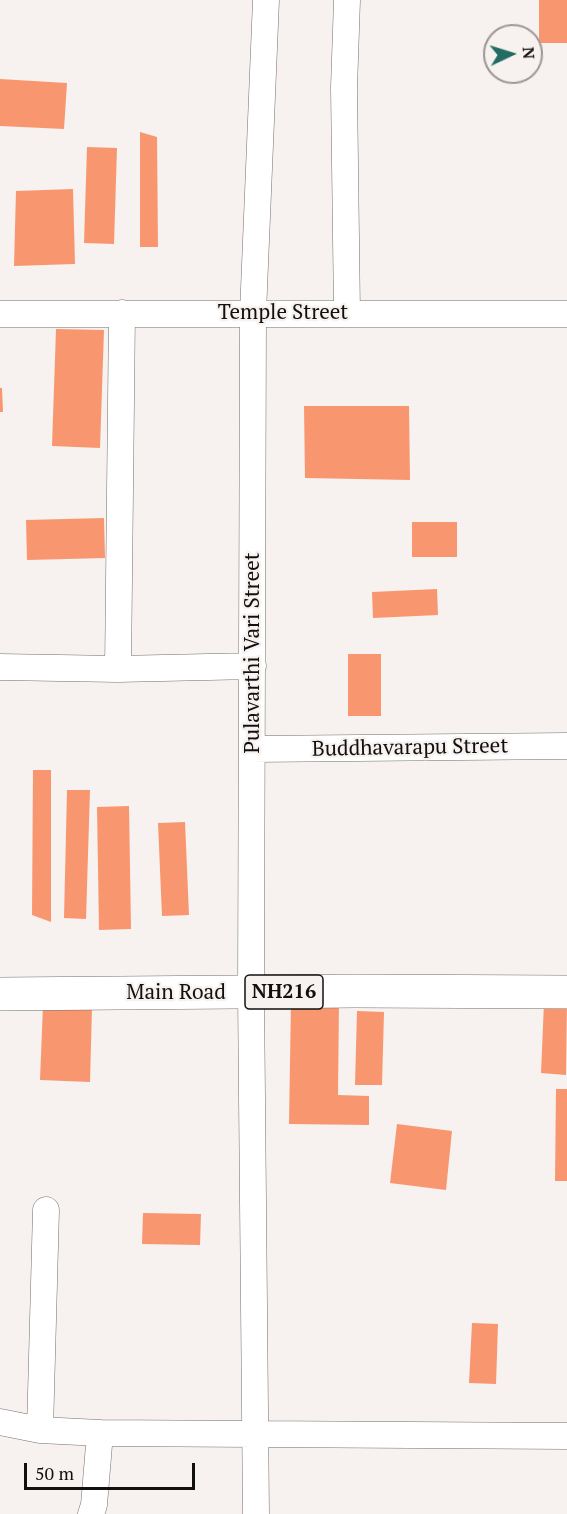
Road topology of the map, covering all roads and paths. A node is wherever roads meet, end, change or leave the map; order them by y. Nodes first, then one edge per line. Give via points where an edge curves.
1 (266, 0) edge
2 (347, 0) edge
3 (253, 313) junction
4 (0, 314) edge
5 (122, 314) junction
6 (347, 314) junction
7 (567, 314) edge
8 (253, 666) junction
9 (0, 667) edge
10 (118, 669) junction
11 (567, 746) edge
12 (253, 749) junction
13 (567, 992) edge
14 (251, 993) junction
15 (0, 994) edge
16 (45, 1210) dead end
17 (0, 1422) edge
18 (40, 1430) junction
19 (100, 1433) junction
20 (256, 1433) junction
21 (567, 1436) edge
22 (91, 1514) edge
23 (256, 1514) edge

1 - 3 street, Pulavarthi Vari Street
2 - 6 street
3 - 5 street, Temple Street
3 - 6 street, Temple Street
3 - 8 street, Pulavarthi Vari Street
4 - 5 street, Temple Street
5 - 10 street
6 - 7 street, Temple Street
8 - 10 street
8 - 12 street, Pulavarthi Vari Street
9 - 10 street
11 - 12 street, Buddhavarapu Street
12 - 14 street, Pulavarthi Vari Street
13 - 14 highway, Main Road / NH216
14 - 15 highway, Main Road / NH216
14 - 20 street, Pulavarthi Vari Street
16 - 18 street
17 - 18 street
18 - 19 street
19 - 20 street
19 - 22 street
20 - 21 street
20 - 23 street, Pulavarthi Vari Street

